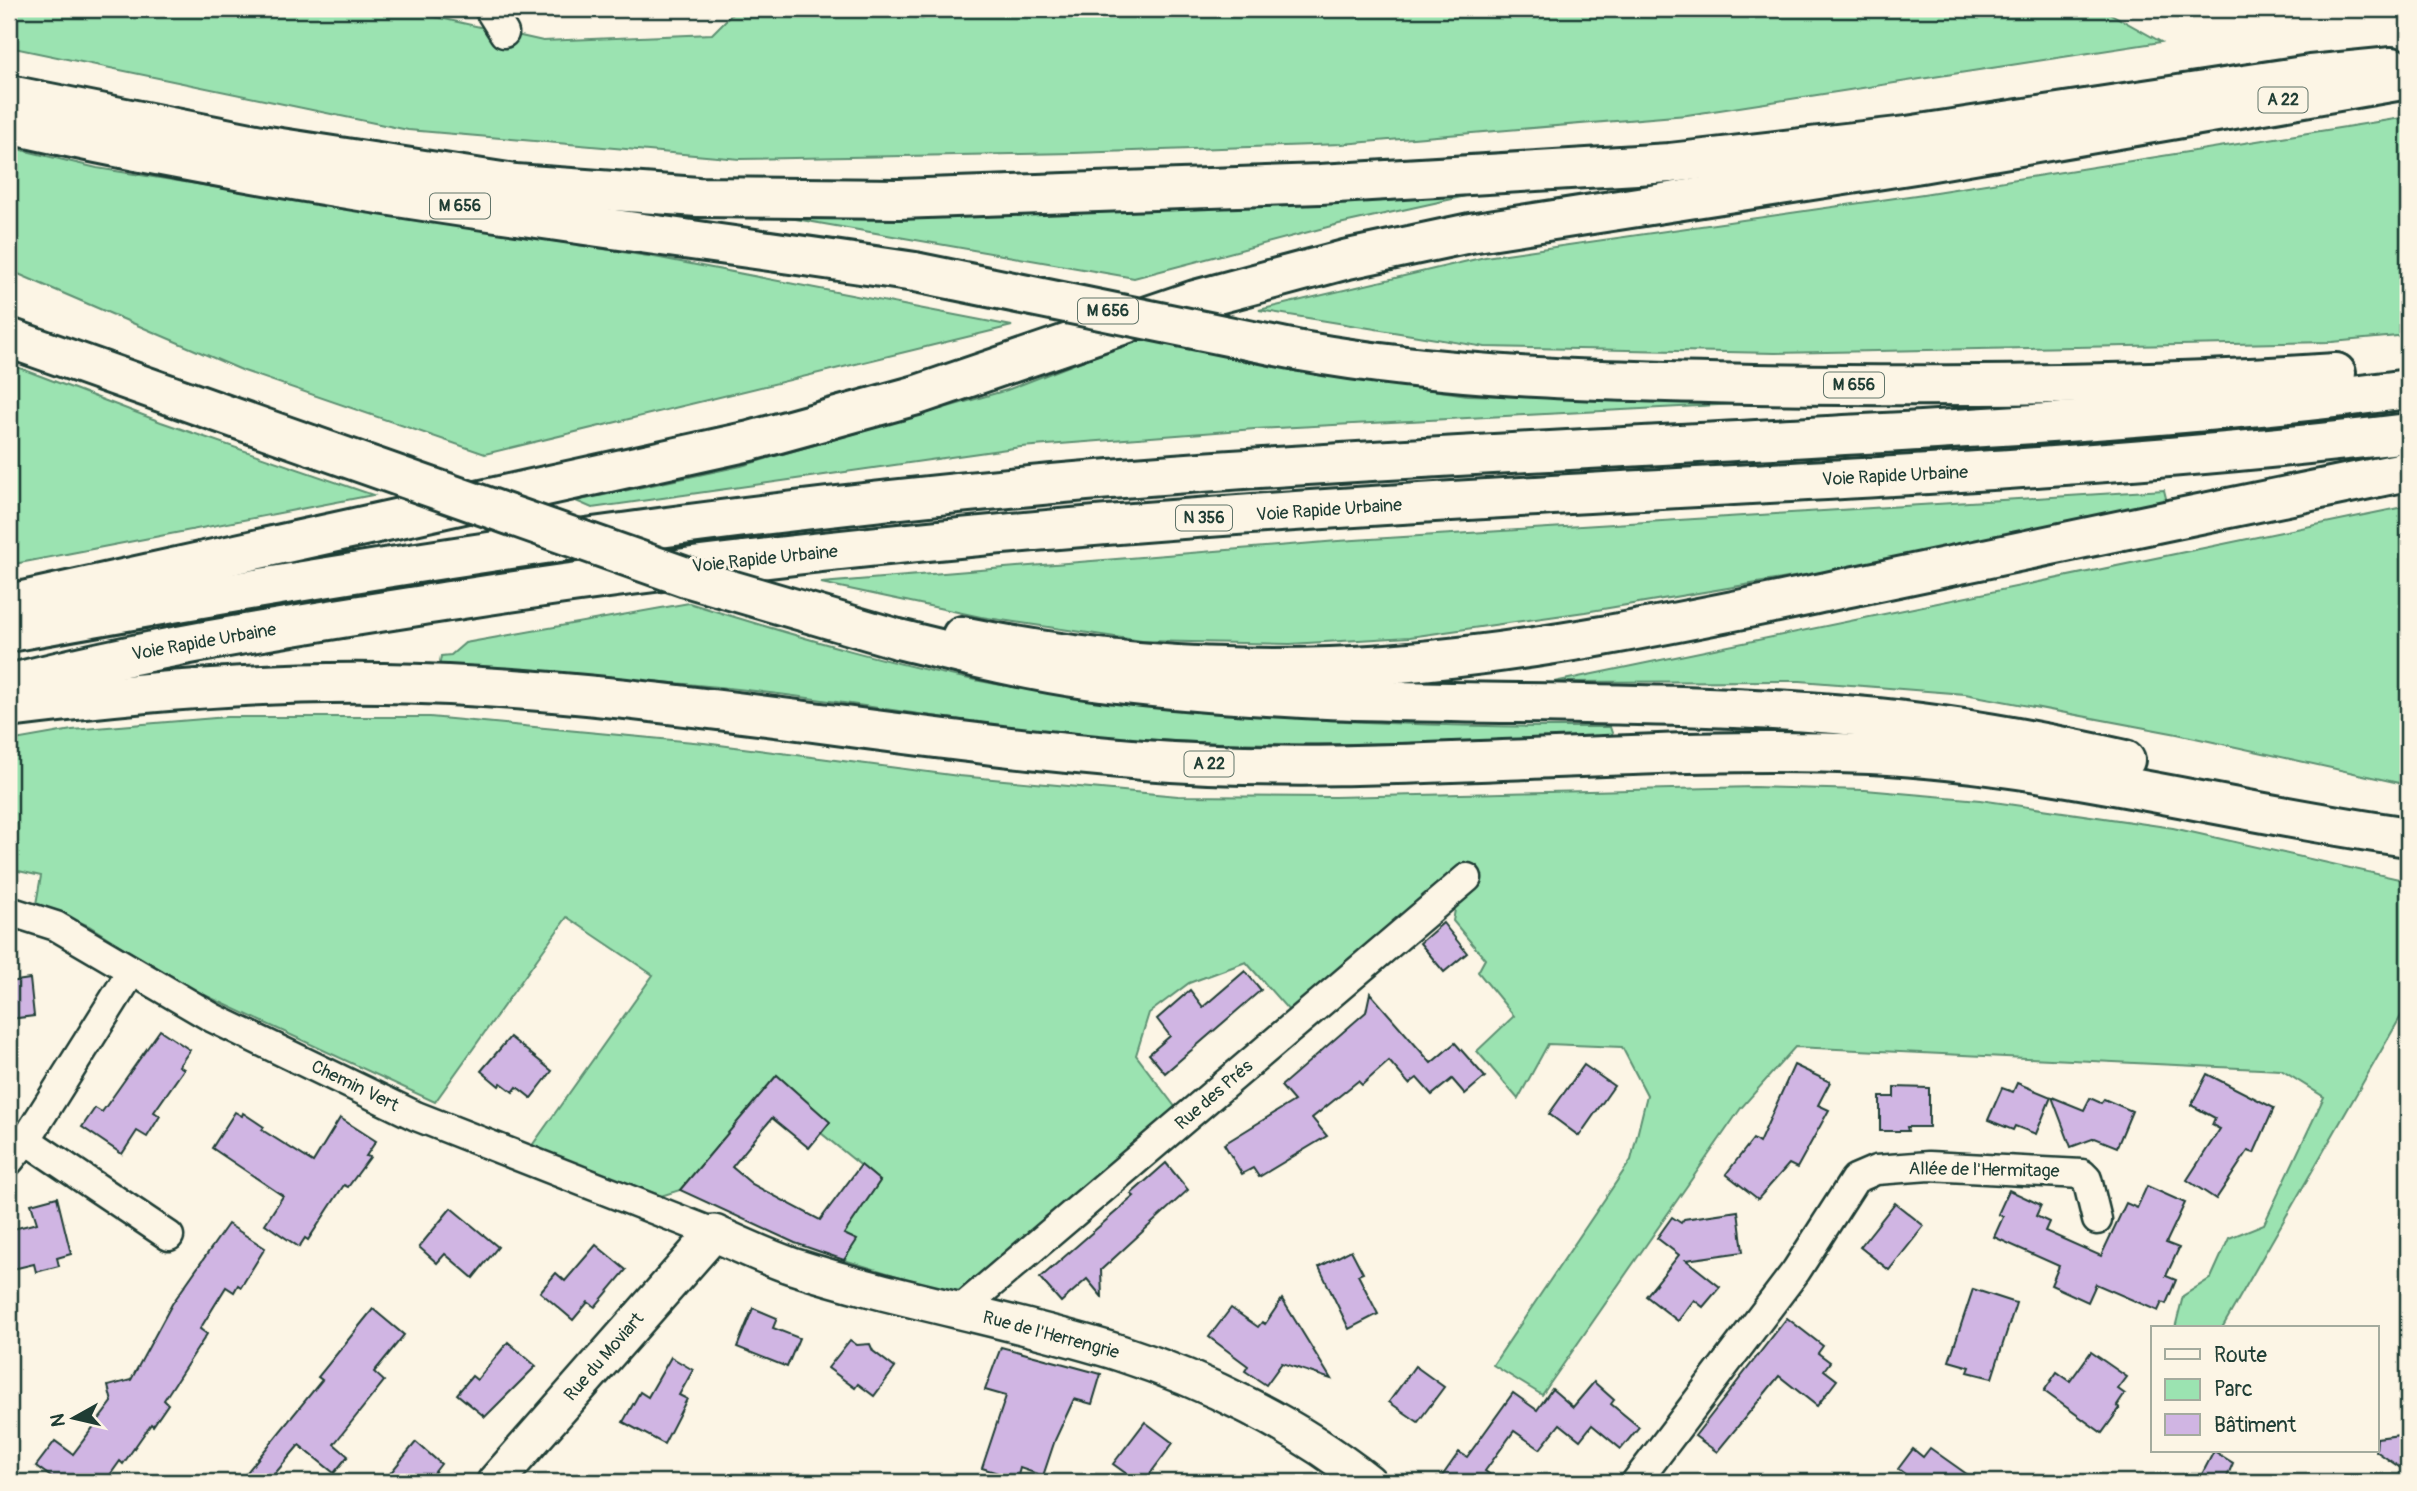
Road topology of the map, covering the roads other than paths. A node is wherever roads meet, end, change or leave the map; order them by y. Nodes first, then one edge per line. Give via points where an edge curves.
1 (489, 9) edge
2 (504, 33) dead end
3 (2408, 66) edge
4 (2408, 79) edge
5 (9, 95) edge
6 (9, 124) edge
7 (9, 320) edge
8 (9, 338) edge
9 (2408, 368) edge
10 (2408, 389) edge
11 (2408, 433) edge
12 (325, 441) junction
13 (2408, 471) edge
14 (9, 604) edge
15 (900, 631) junction
16 (9, 632) edge
17 (9, 684) edge
18 (9, 708) edge
19 (2408, 837) edge
20 (1467, 878) dead end
21 (9, 911) edge
22 (132, 971) junction
23 (18, 1151) edge
24 (2097, 1220) dead end
25 (714, 1233) junction
26 (169, 1236) dead end
27 (960, 1310) junction
28 (495, 1482) edge
29 (1368, 1482) edge
30 (1636, 1482) edge

1 - 2 street
3 - 5 highway via 2310,75 1907,136 1670,163 1306,184 912,199 698,197 515,184 261,145
4 - 14 highway, A 22 via 1387,249 1195,300 917,395 737,445
6 - 9 highway, M 656, bridge via 301,182 915,272 1396,368 1576,379 1790,384 2166,381
7 - 12 highway
8 - 12 highway
10 - 16 highway via 2103,419 1072,482 532,546 261,587
11 - 17 highway, Voie Rapide Urbaine / N 356 via 2134,461 1303,511 849,549 609,576 386,610 91,663
12 - 15 highway, bridge via 686,577
13 - 15 highway via 1775,602 1570,641 1437,659 1294,668 1176,664
15 - 19 highway via 1048,673 1226,693 1770,711 1941,724 2303,798
18 - 19 highway, A 22 via 208,687 385,683 552,693 815,720 1076,754 1234,765 1396,765 1742,752 1908,756 2093,779 2297,822
20 - 27 street, Rue des Prés
21 - 22 street, Chemin Vert via 56,926
22 - 23 street
22 - 25 street, Chemin Vert via 213,1018 440,1127
23 - 26 street
24 - 30 street, Allée de l'Hermitage via 2087,1179 2073,1172 1929,1166 1864,1173 1845,1192 1796,1271
25 - 27 street, Rue de l'Herrengrie via 789,1265
25 - 28 street, Rue du Moviart
27 - 29 street, Rue de l'Herrengrie via 1093,1345 1176,1374 1262,1415

